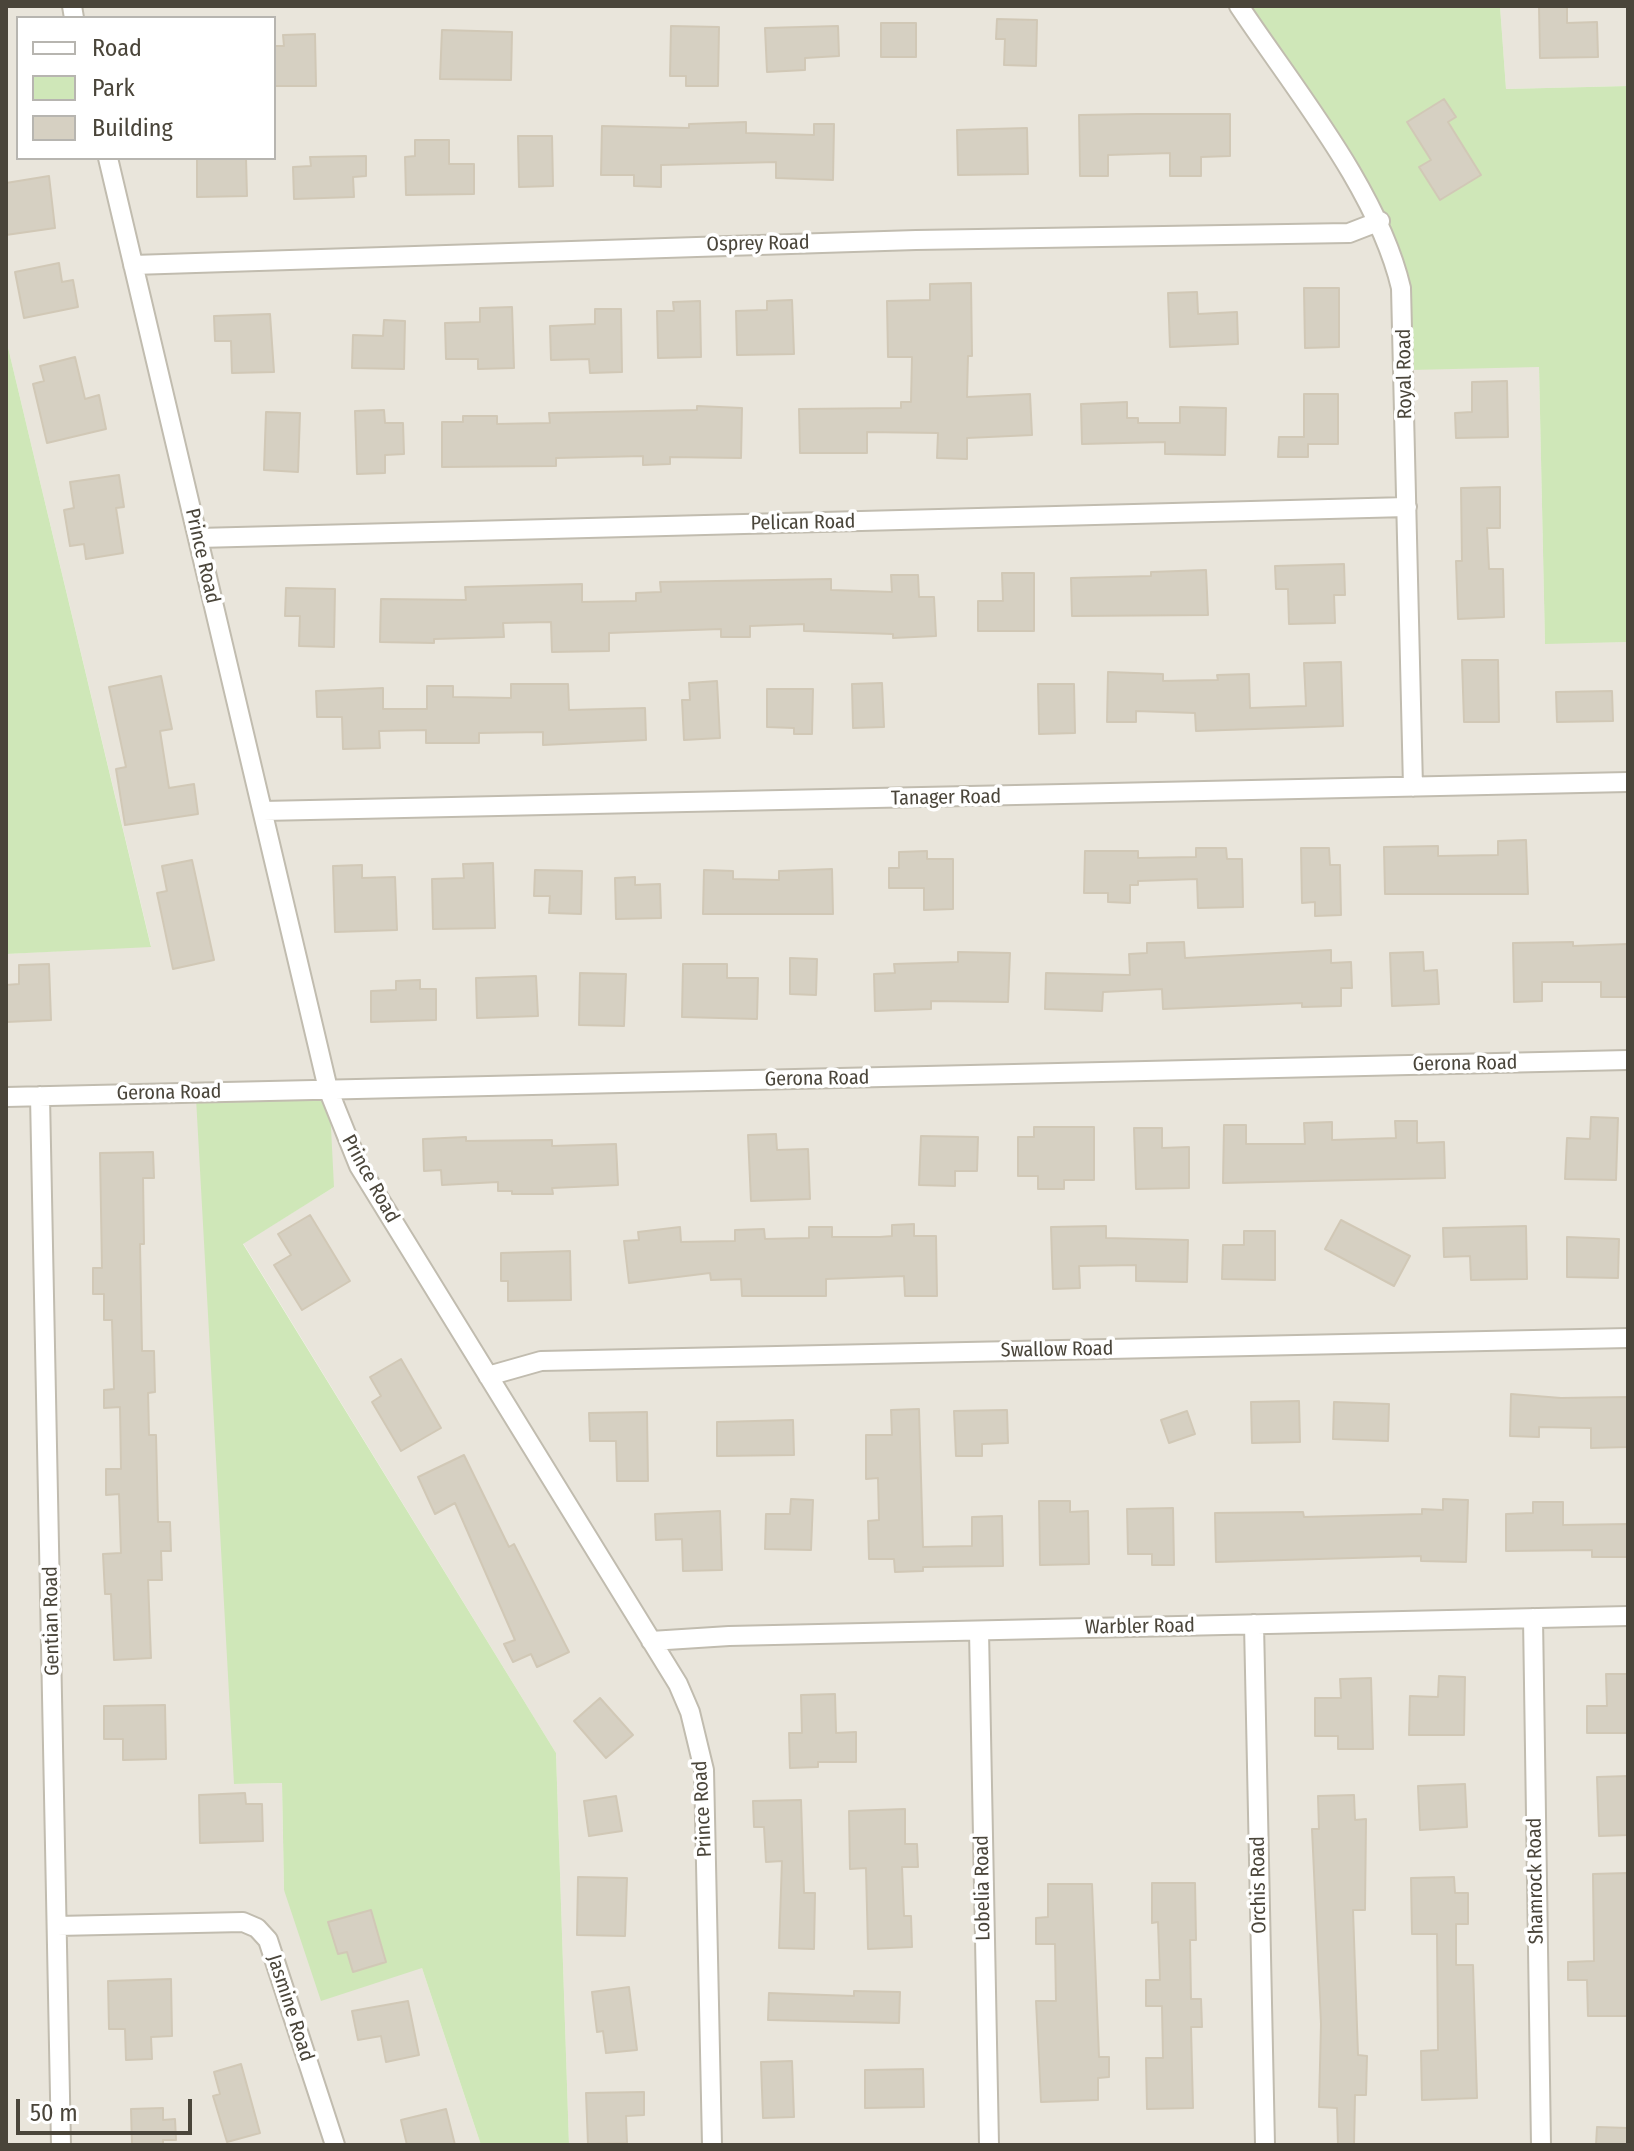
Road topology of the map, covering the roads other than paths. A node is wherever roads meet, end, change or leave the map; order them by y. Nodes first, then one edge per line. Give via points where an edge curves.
1 (1239, 6) edge
2 (108, 160) edge
3 (1380, 221) junction
4 (133, 265) junction
5 (1407, 507) junction
6 (198, 538) junction
7 (1628, 782) edge
8 (1413, 787) junction
9 (263, 811) junction
10 (1628, 1060) edge
11 (328, 1089) junction
12 (40, 1096) junction
13 (6, 1097) edge
14 (1628, 1338) edge
15 (488, 1376) junction
16 (1628, 1616) edge
17 (1533, 1618) junction
18 (1254, 1624) junction
19 (979, 1631) junction
20 (651, 1641) junction
21 (57, 1926) junction
22 (61, 2145) edge
23 (335, 2145) edge
24 (712, 2145) edge
25 (989, 2145) edge
26 (1265, 2145) edge
27 (1541, 2145) edge

1 - 3 street, Royal Road
2 - 4 street, Prince Road
3 - 4 street, Osprey Road via 1349,233
3 - 5 street, Royal Road via 1404,311
4 - 6 street, Prince Road
5 - 6 street, Pelican Road
5 - 8 street, Royal Road
6 - 9 street, Prince Road
7 - 8 street, Tanager Road
8 - 9 street, Tanager Road
9 - 11 street, Prince Road
10 - 11 street, Gerona Road
11 - 12 street, Gerona Road
11 - 15 street, Prince Road via 359,1166
12 - 13 street, Gerona Road
12 - 21 street, Gentian Road
14 - 15 street, Swallow Road via 541,1361
15 - 20 street, Prince Road
16 - 17 street, Warbler Road
17 - 18 street, Warbler Road
17 - 27 street, Shamrock Road
18 - 19 street, Warbler Road
18 - 26 street, Orchis Road
19 - 20 street, Warbler Road
19 - 25 street, Lobelia Road
20 - 24 street, Prince Road via 690,1712 704,1770
21 - 22 street, Gentian Road
21 - 23 street, Jasmine Road via 243,1922 257,1928 268,1940

